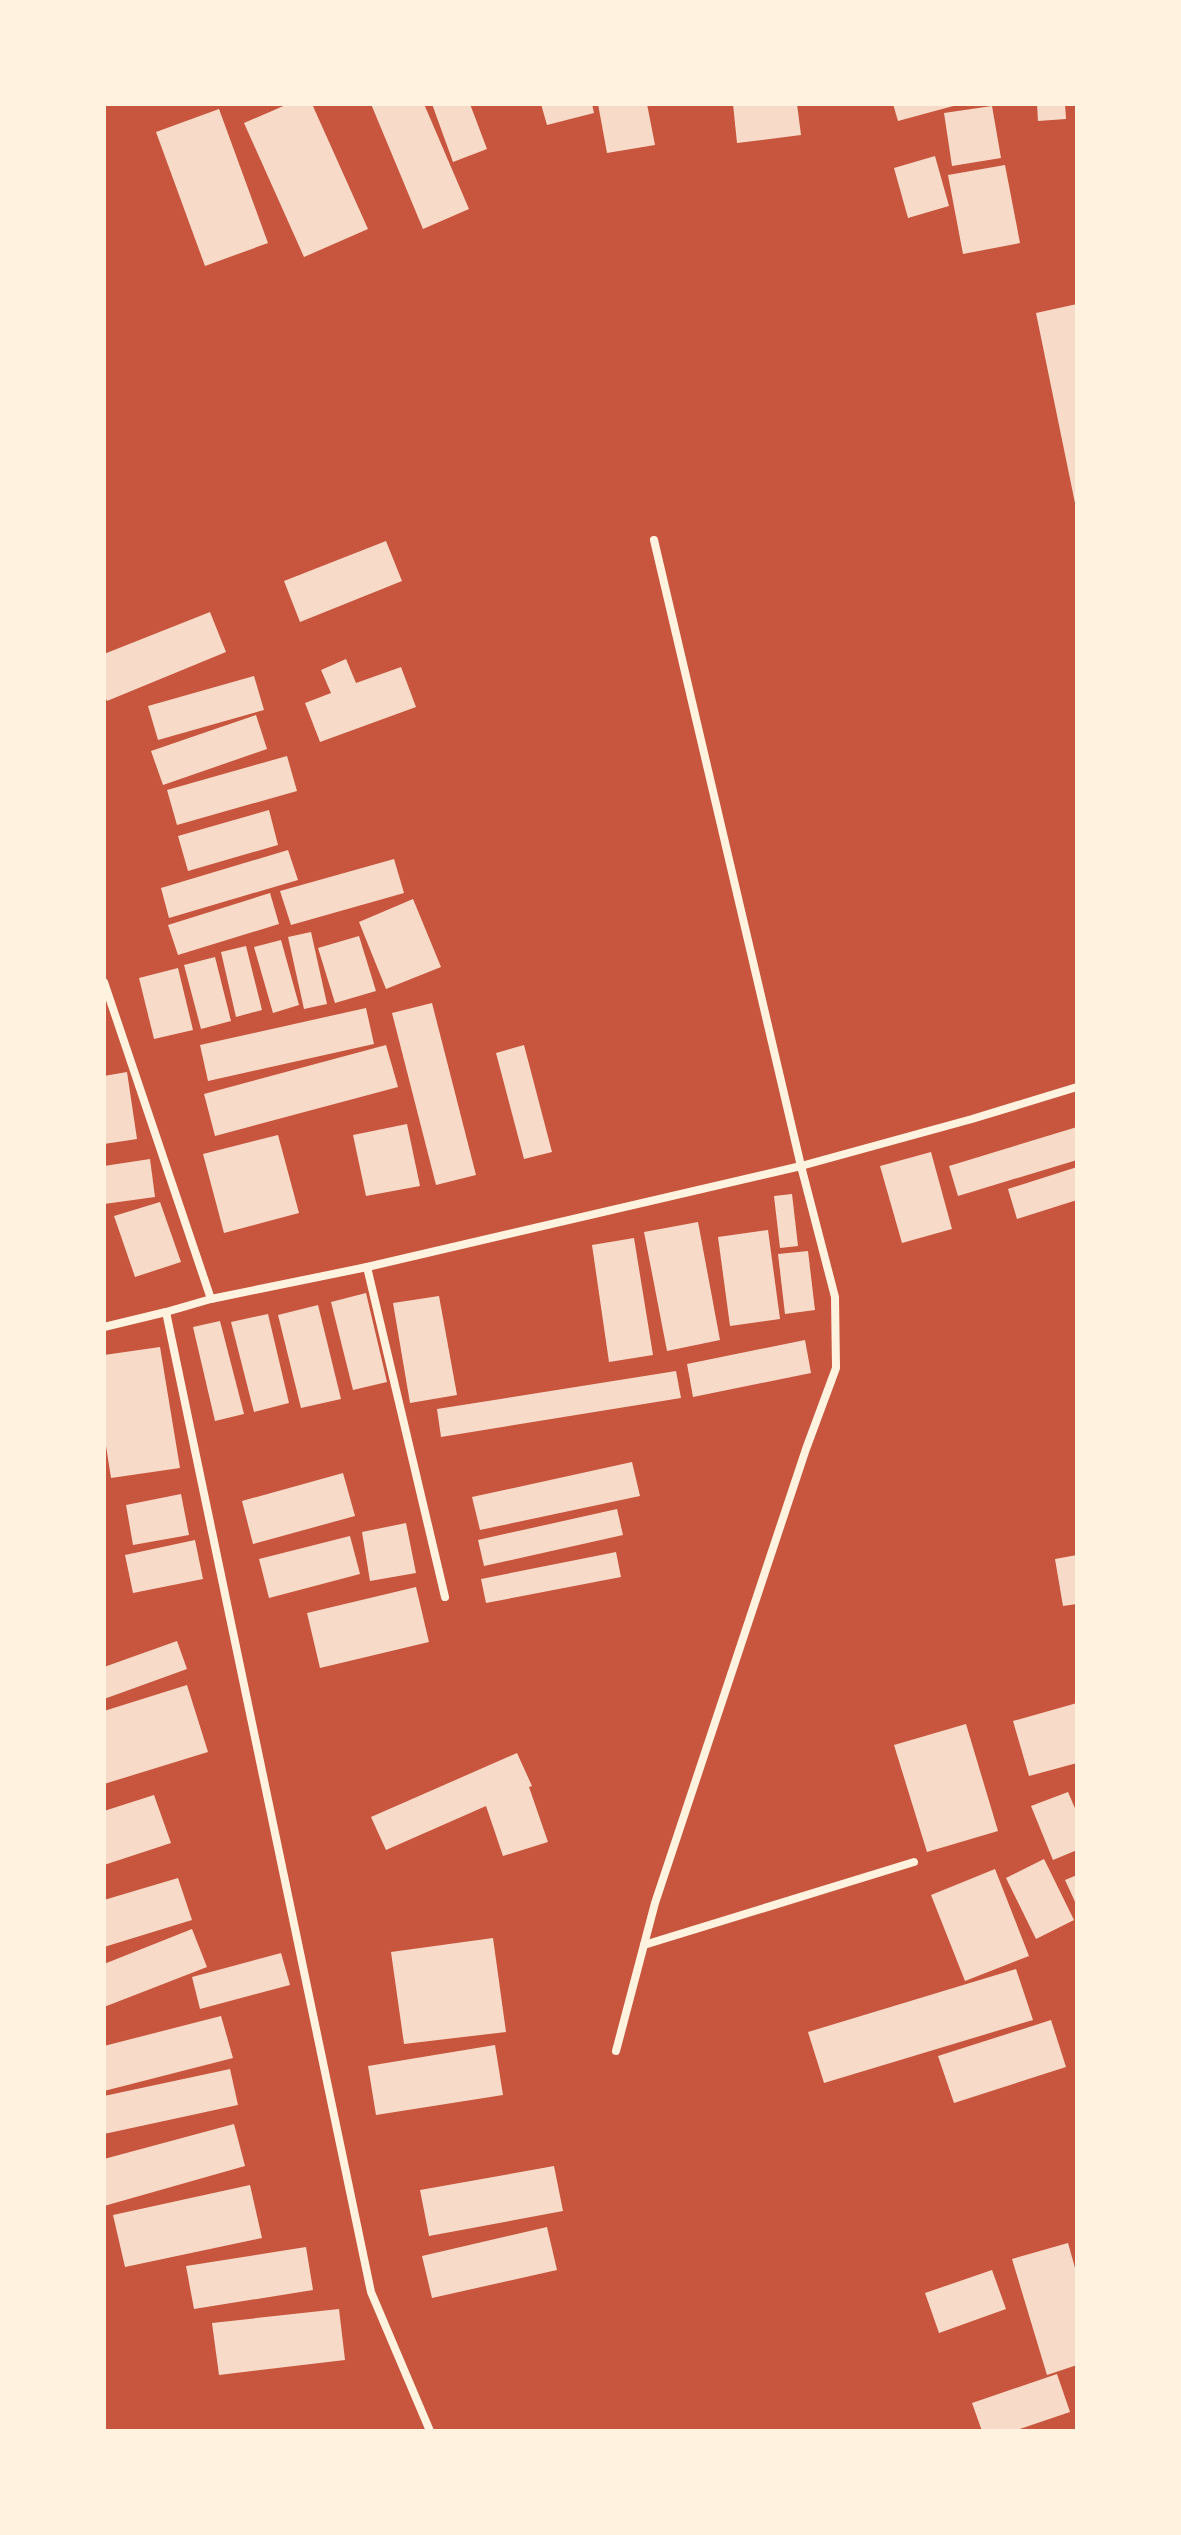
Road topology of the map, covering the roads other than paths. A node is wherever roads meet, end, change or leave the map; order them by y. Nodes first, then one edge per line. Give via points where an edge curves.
1 (654, 540) dead end
2 (104, 982) edge
3 (1077, 1087) edge
4 (801, 1166) junction
5 (367, 1267) junction
6 (211, 1299) junction
7 (166, 1312) junction
8 (104, 1327) edge
9 (445, 1597) dead end
10 (914, 1862) dead end
11 (644, 1945) junction
12 (616, 2051) dead end
13 (430, 2431) edge

1 - 4 street
2 - 6 street
3 - 4 street
4 - 5 street
4 - 11 street via 835,1297 836,1368
5 - 6 street
5 - 9 street
6 - 7 street
7 - 8 street
7 - 13 street via 371,2292
10 - 11 street
11 - 12 street

